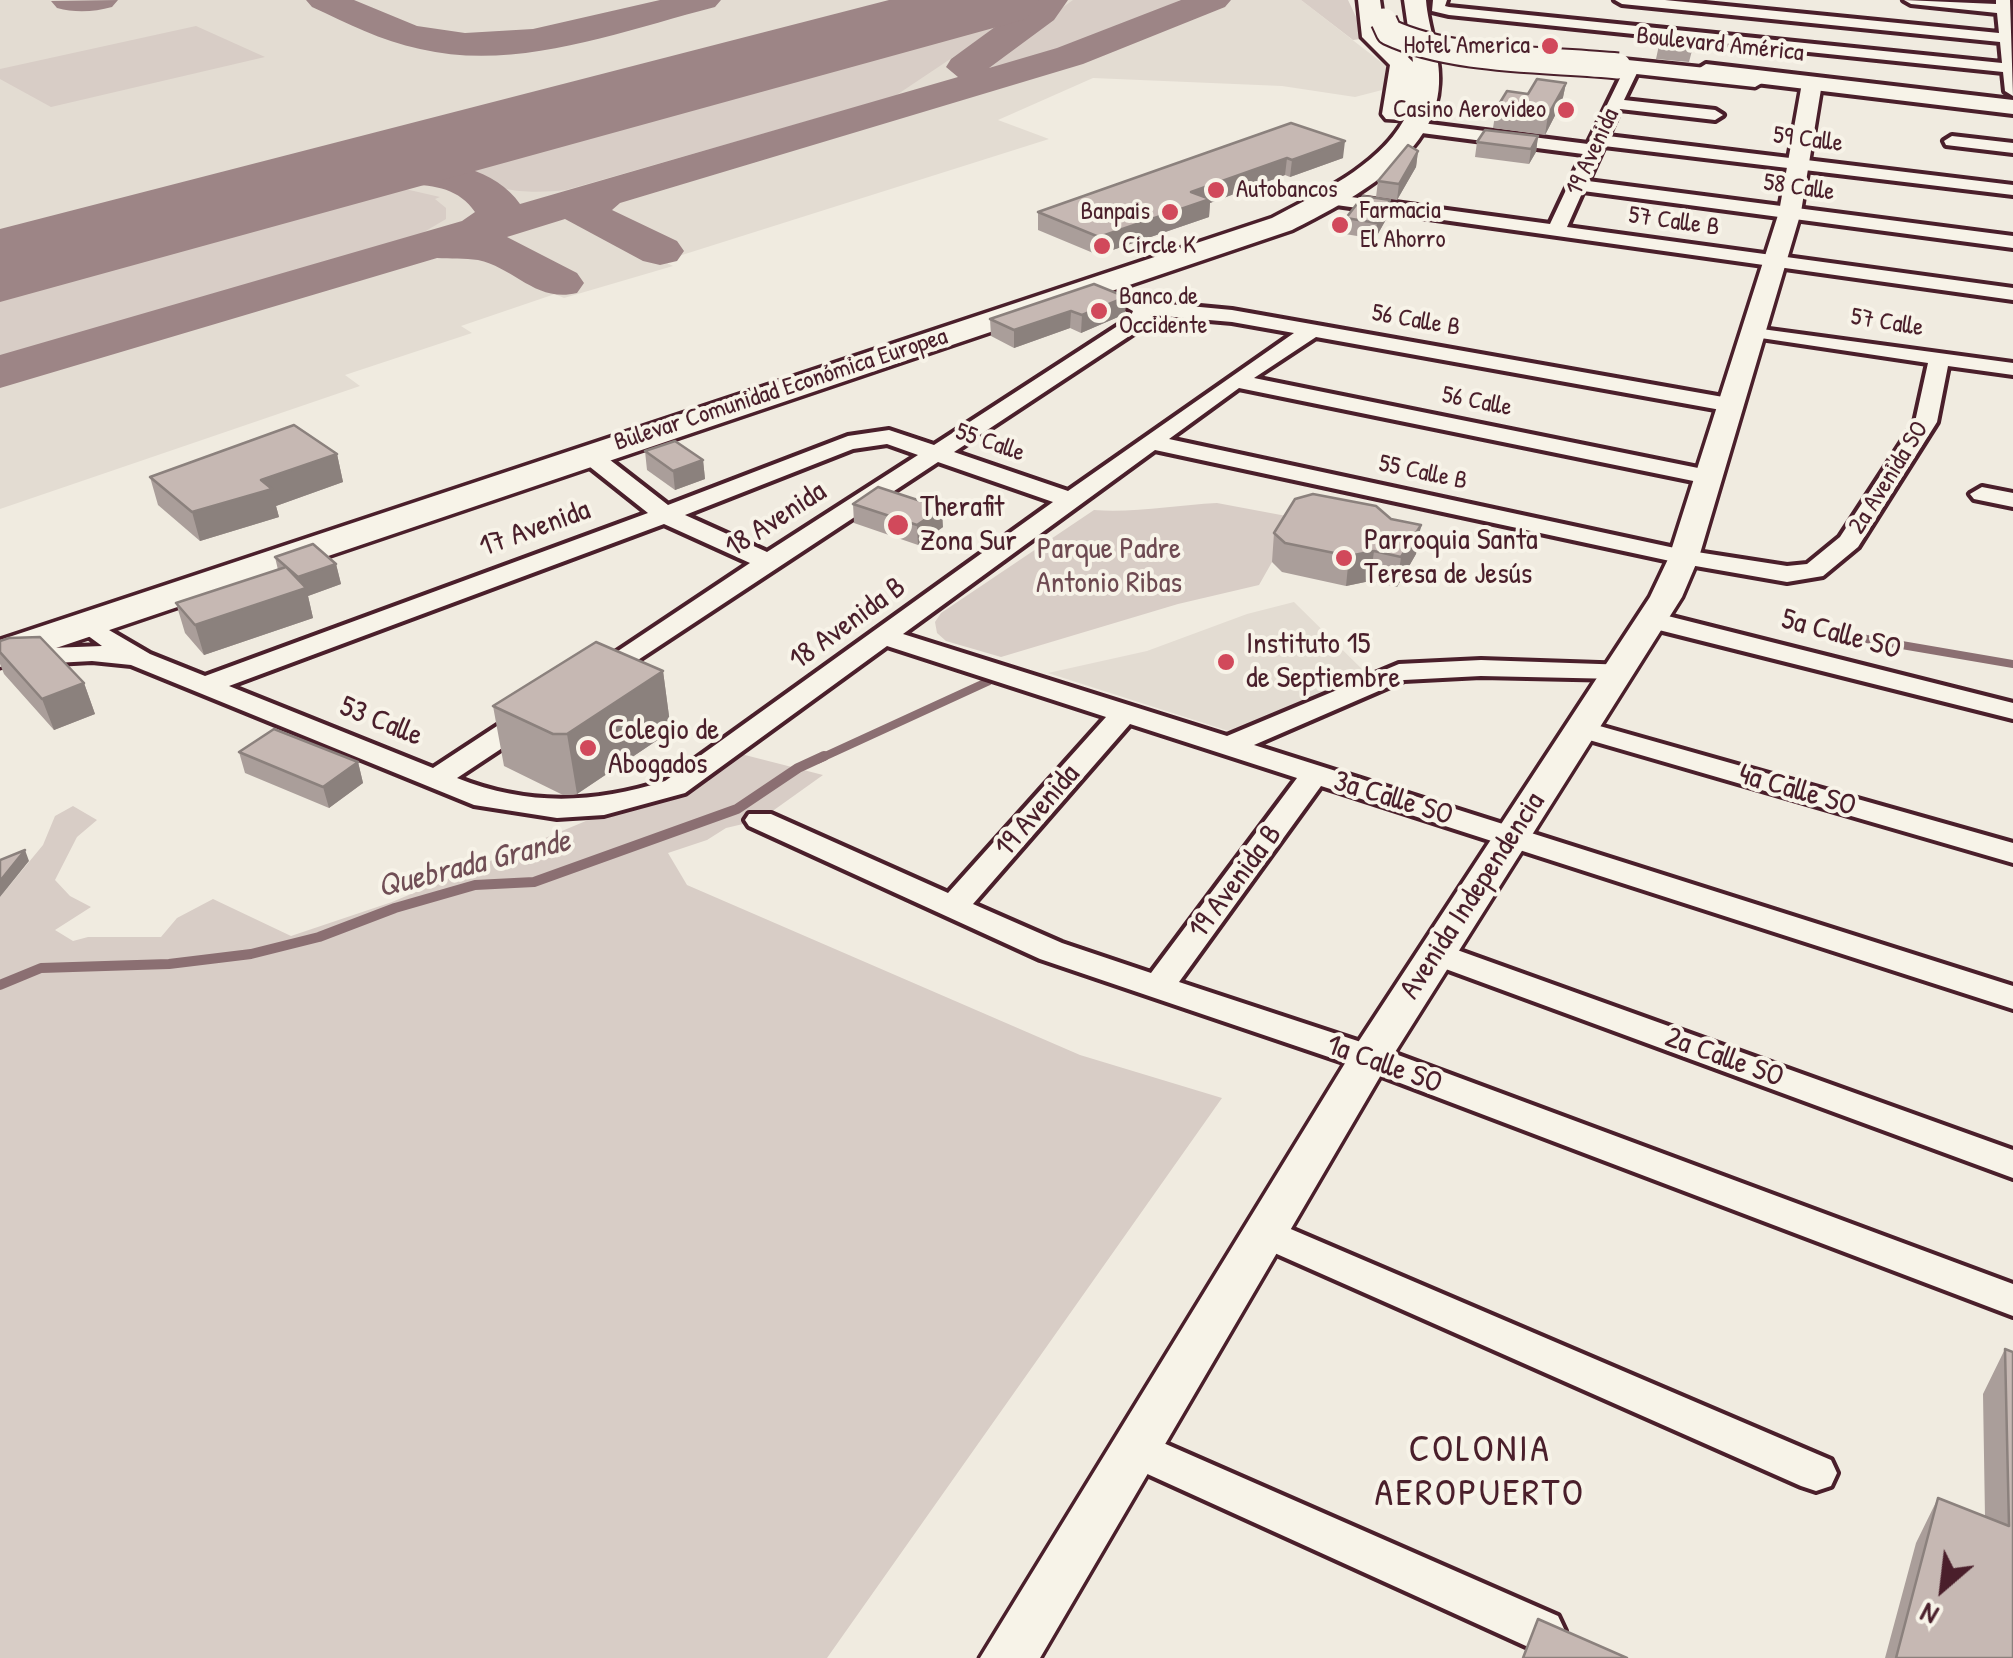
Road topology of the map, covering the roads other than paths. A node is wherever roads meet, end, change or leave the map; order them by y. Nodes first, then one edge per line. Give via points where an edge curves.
1 (1348, 0) edge
2 (1369, 0) edge
3 (1398, 0) edge
4 (1414, 0) edge
5 (1440, 0) edge
6 (1622, 0) edge
7 (1830, 0) edge
8 (1911, 0) edge
9 (1696, 4) edge
10 (2002, 4) edge
11 (1379, 17) edge
12 (1823, 20) junction
13 (1422, 37) junction
14 (2005, 38) junction
15 (1816, 49) junction
16 (2010, 68) junction
17 (1629, 69) junction
18 (1755, 80) junction
19 (1811, 85) junction
20 (2013, 91) edge
21 (1616, 104) junction
22 (2013, 108) edge
23 (1715, 115) dead end
24 (1414, 126) junction
25 (1952, 141) dead end
26 (1596, 145) junction
27 (2013, 148) edge
28 (1796, 164) junction
29 (1579, 185) junction
30 (2013, 190) edge
31 (1329, 199) junction
32 (1790, 212) junction
33 (1556, 231) junction
34 (2013, 242) edge
35 (1775, 262) junction
36 (1093, 288) junction
37 (2013, 294) edge
38 (1144, 308) junction
39 (1313, 330) junction
40 (1754, 331) junction
41 (1939, 359) junction
42 (2013, 369) edge
43 (1235, 381) junction
44 (1732, 405) junction
45 (889, 437) joint
46 (1150, 442) junction
47 (588, 454) junction
48 (939, 454) junction
49 (1708, 476) junction
50 (1982, 494) dead end
51 (2013, 500) edge
52 (1073, 501) junction
53 (380, 515) junction
54 (665, 515) junction
55 (1684, 557) junction
56 (770, 563) junction
57 (1652, 620) junction
58 (85, 624) junction
59 (0, 634) edge
60 (887, 636) junction
61 (0, 656) edge
62 (141, 660) junction
63 (1619, 671) junction
64 (202, 686) junction
65 (2013, 711) edge
66 (1123, 715) junction
67 (1582, 729) junction
68 (1226, 747) junction
69 (1314, 775) junction
70 (435, 778) junction
71 (605, 807) joint
72 (760, 820) dead end
73 (1513, 835) junction
74 (2013, 853) edge
75 (954, 907) junction
76 (1435, 954) junction
77 (1157, 988) junction
78 (2013, 998) edge
79 (1370, 1058) junction
80 (2013, 1164) edge
81 (1265, 1233) junction
82 (2013, 1300) edge
83 (1136, 1449) junction
84 (1816, 1473) dead end
85 (1542, 1631) edge
86 (1009, 1658) edge

1 - 11 main road via 1358,21
2 - 11 main road
3 - 13 main road via 1404,21
4 - 13 main road, Bulevar Comunidad Económica Europea
5 - 15 street via 1437,8 1450,12
6 - 9 street
7 - 12 street
8 - 10 street
9 - 12 street
10 - 14 street
11 - 17 main road, bridge via 1389,32 1428,45
11 - 53 main road, Bulevar Comunidad Económica Europea via 1402,64 1394,119 1366,155 1296,205
12 - 14 street
12 - 15 street
13 - 18 main road, Boulevard América
13 - 19 main road, Boulevard América
13 - 24 main road, Bulevar Comunidad Económica Europea via 1427,90
14 - 16 street
15 - 16 street
15 - 19 street
16 - 20 street
17 - 18 main road
17 - 21 street, 19 Avenida
18 - 19 main road, Boulevard América
19 - 22 main road, Boulevard América
19 - 28 street, Avenida Independencia
21 - 23 street
21 - 26 street, 19 Avenida
24 - 26 street, 59 Calle
24 - 31 main road, Bulevar Comunidad Económica Europea via 1382,161
25 - 27 street
26 - 28 street, 59 Calle
26 - 29 street, 19 Avenida
28 - 30 street, 59 Calle
28 - 32 street, Avenida Independencia
29 - 32 street, 58 Calle
29 - 33 street, 19 Avenida
31 - 33 street, 57 Calle B
31 - 36 main road, Bulevar Comunidad Económica Europea via 1238,241
32 - 34 street, 58 Calle
32 - 35 street, Avenida Independencia
33 - 35 street, 57 Calle B
35 - 37 street, 57 Calle B
35 - 40 street, Avenida Independencia
36 - 38 street, 56 Calle B
36 - 47 main road, Bulevar Comunidad Económica Europea
38 - 39 street, 56 Calle B
38 - 48 street, 18 Avenida via 1139,321
39 - 43 street, 18 Avenida B
39 - 44 street, 56 Calle B
40 - 41 street, 57 Calle
40 - 44 street, Avenida Independencia
41 - 42 street, 57 Calle
41 - 55 street, 2a Avenida SO via 1926,422 1849,542 1814,571 1787,574
43 - 46 street, 18 Avenida B
43 - 49 street, 56 Calle
44 - 49 street, Avenida Independencia
45 - 48 street, 55 Calle
45 - 54 street, 17 Avenida via 848,442
46 - 52 street, 18 Avenida B
46 - 55 street, 55 Calle B
47 - 53 main road, Bulevar Comunidad Económica Europea
47 - 54 street
48 - 52 street, 55 Calle
48 - 56 street, 18 Avenida
49 - 55 street, Avenida Independencia
50 - 51 street
52 - 60 street, 18 Avenida B
53 - 58 main road, Bulevar Comunidad Económica Europea
53 - 59 main road, Bulevar Comunidad Económica Europea
54 - 56 street
54 - 64 street, 17 Avenida
55 - 57 street, Avenida Independencia
56 - 70 street, 18 Avenida
57 - 63 street, Avenida Independencia
57 - 65 street, 5a Calle SO
58 - 61 main road, Bulevar Comunidad Económica Europea
58 - 62 street, 53 Calle
60 - 66 street, 3a Calle SO
60 - 71 street, 18 Avenida B via 674,788
61 - 62 street, 53 Calle via 92,653
62 - 64 street, 53 Calle
63 - 67 street, Avenida Independencia
63 - 68 street via 1399,672
64 - 70 street, 53 Calle
66 - 68 street, 3a Calle SO
66 - 75 street, 19 Avenida
67 - 73 street, Avenida Independencia
67 - 74 street, 4a Calle SO
68 - 69 street, 3a Calle SO
69 - 73 street, 3a Calle SO
69 - 77 street, 19 Avenida B
70 - 71 street, 53 Calle via 534,810
72 - 75 street, 1a Calle SO
73 - 76 street, Avenida Independencia
73 - 78 street, 3a Calle SO
75 - 77 street, 1a Calle SO
76 - 79 street, Avenida Independencia
76 - 80 street, 2a Calle SO
77 - 79 street, 1a Calle SO
79 - 81 street, Avenida Independencia
79 - 82 street, 1a Calle SO
81 - 83 street, Avenida Independencia
81 - 84 street
83 - 85 street
83 - 86 street, Avenida Independencia

